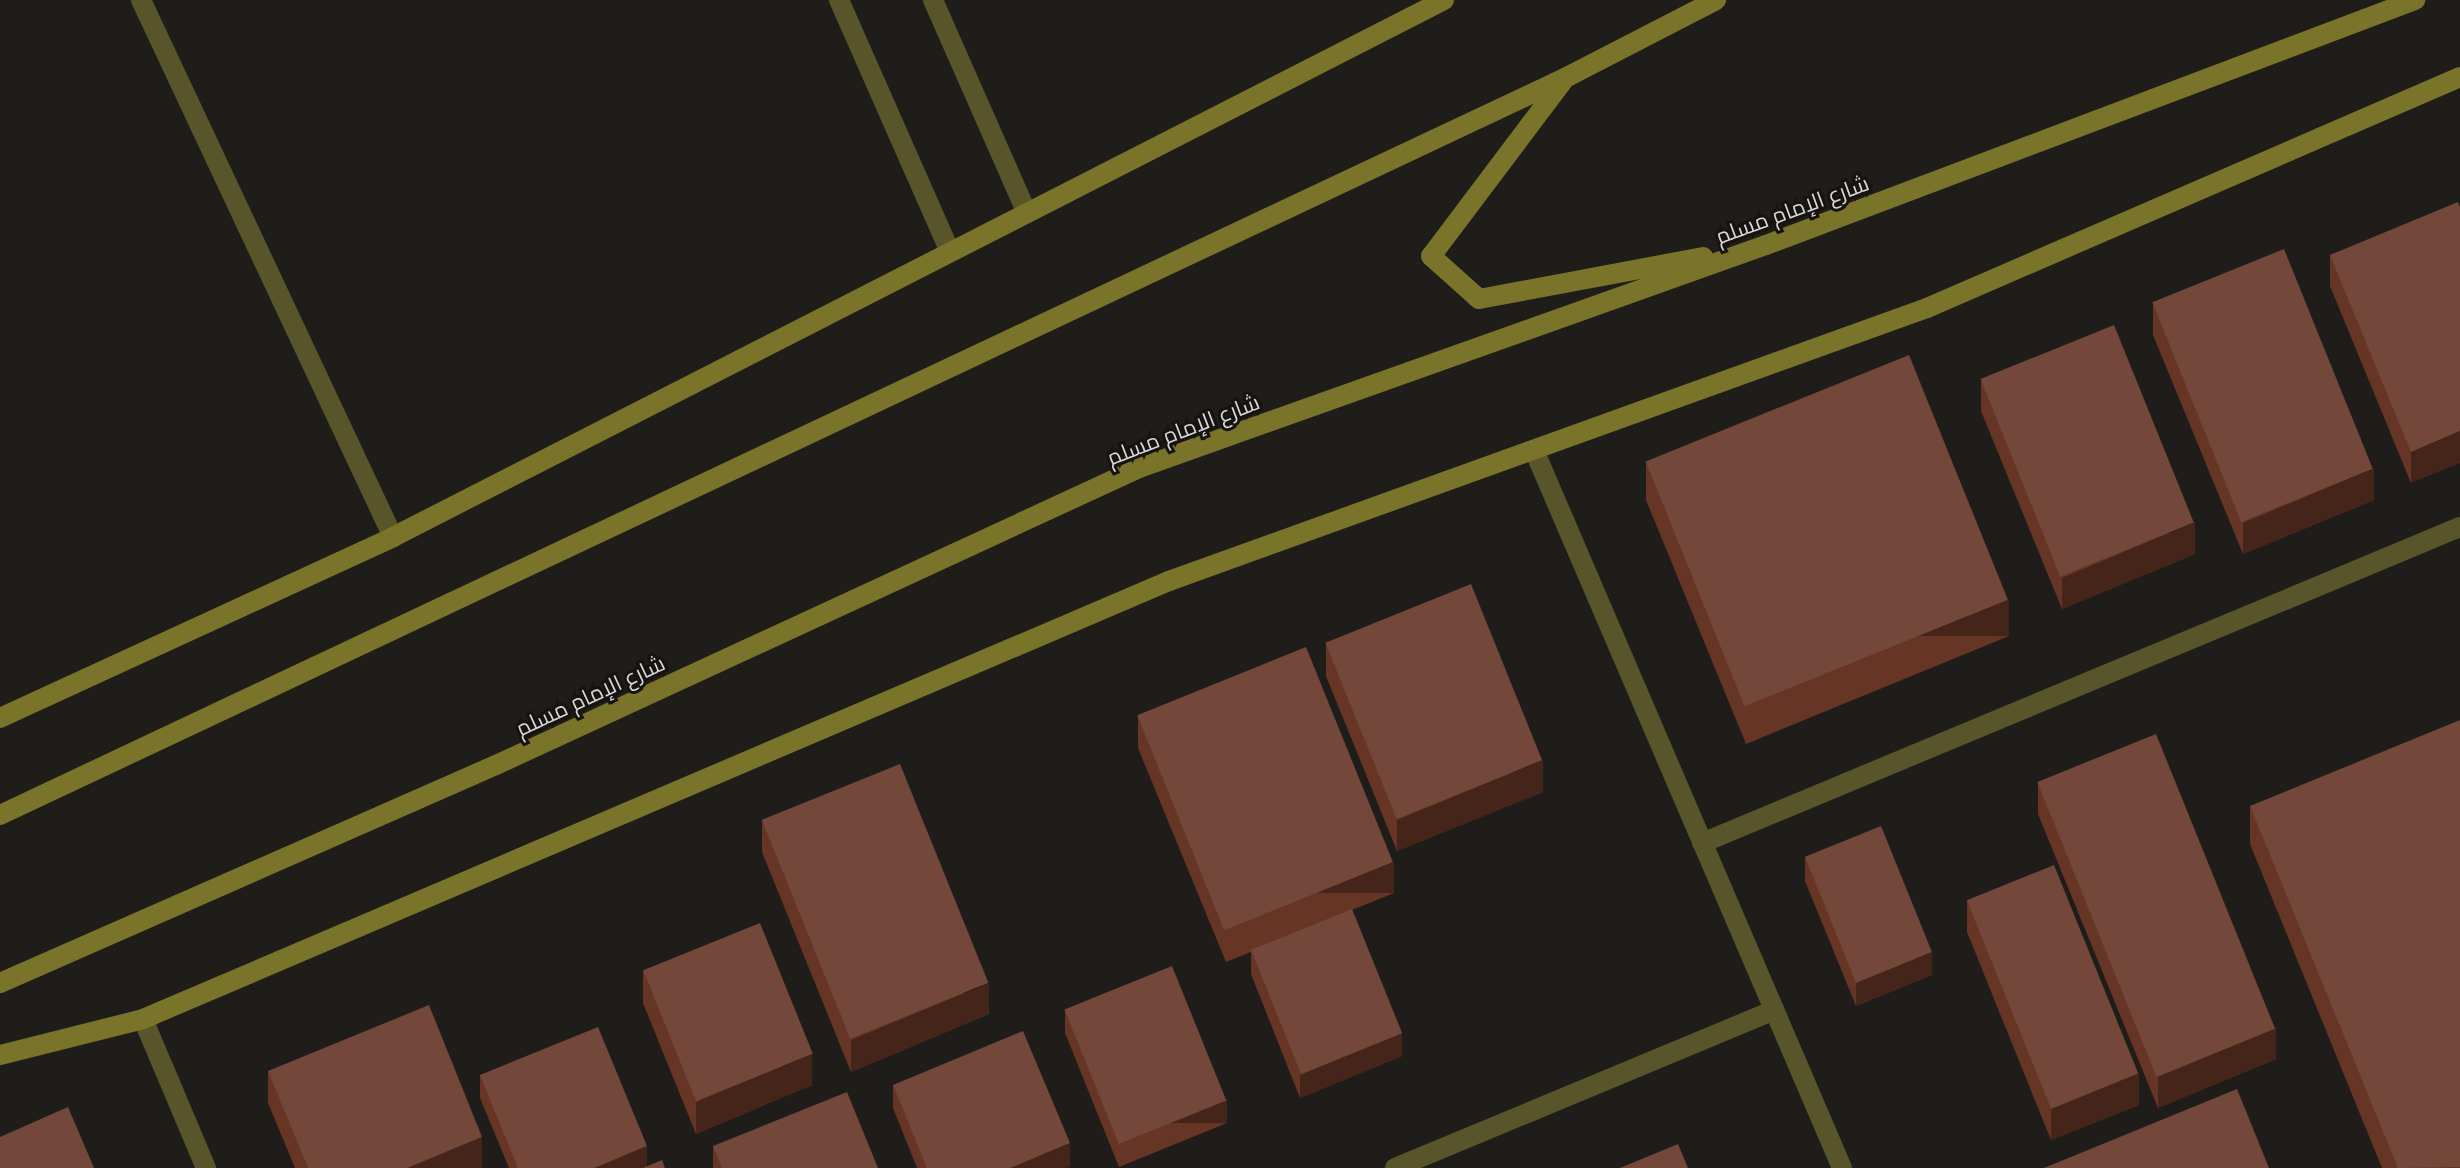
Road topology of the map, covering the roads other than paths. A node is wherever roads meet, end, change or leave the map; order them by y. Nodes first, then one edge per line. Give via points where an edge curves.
1 (141, 0) edge
2 (839, 0) edge
3 (933, 0) edge
4 (1444, 0) edge
5 (1716, 0) edge
6 (2415, 0) edge
7 (1565, 78) junction
8 (2458, 83) edge
9 (1027, 213) junction
10 (1766, 245) junction
11 (950, 252) junction
12 (1534, 450) junction
13 (2460, 527) edge
14 (393, 537) junction
15 (0, 718) edge
16 (0, 815) edge
17 (1702, 843) junction
18 (0, 983) edge
19 (1774, 1010) junction
20 (143, 1019) junction
21 (0, 1055) edge
22 (206, 1168) edge
23 (1395, 1168) edge
24 (1842, 1168) edge

1 - 14 street
2 - 11 street
3 - 9 street
4 - 9 main road
5 - 7 main road
6 - 10 main road, شارع الإمام مسلم
7 - 10 main road via 1431,256 1479,299
7 - 16 main road
8 - 12 main road via 1927,308
9 - 11 main road
10 - 18 main road, شارع الإمام مسلم via 1139,468 481,771
11 - 14 main road
12 - 17 street
12 - 20 main road via 1169,581
13 - 17 street
14 - 15 main road
17 - 19 street
19 - 23 street
19 - 24 street
20 - 21 main road
20 - 22 street

